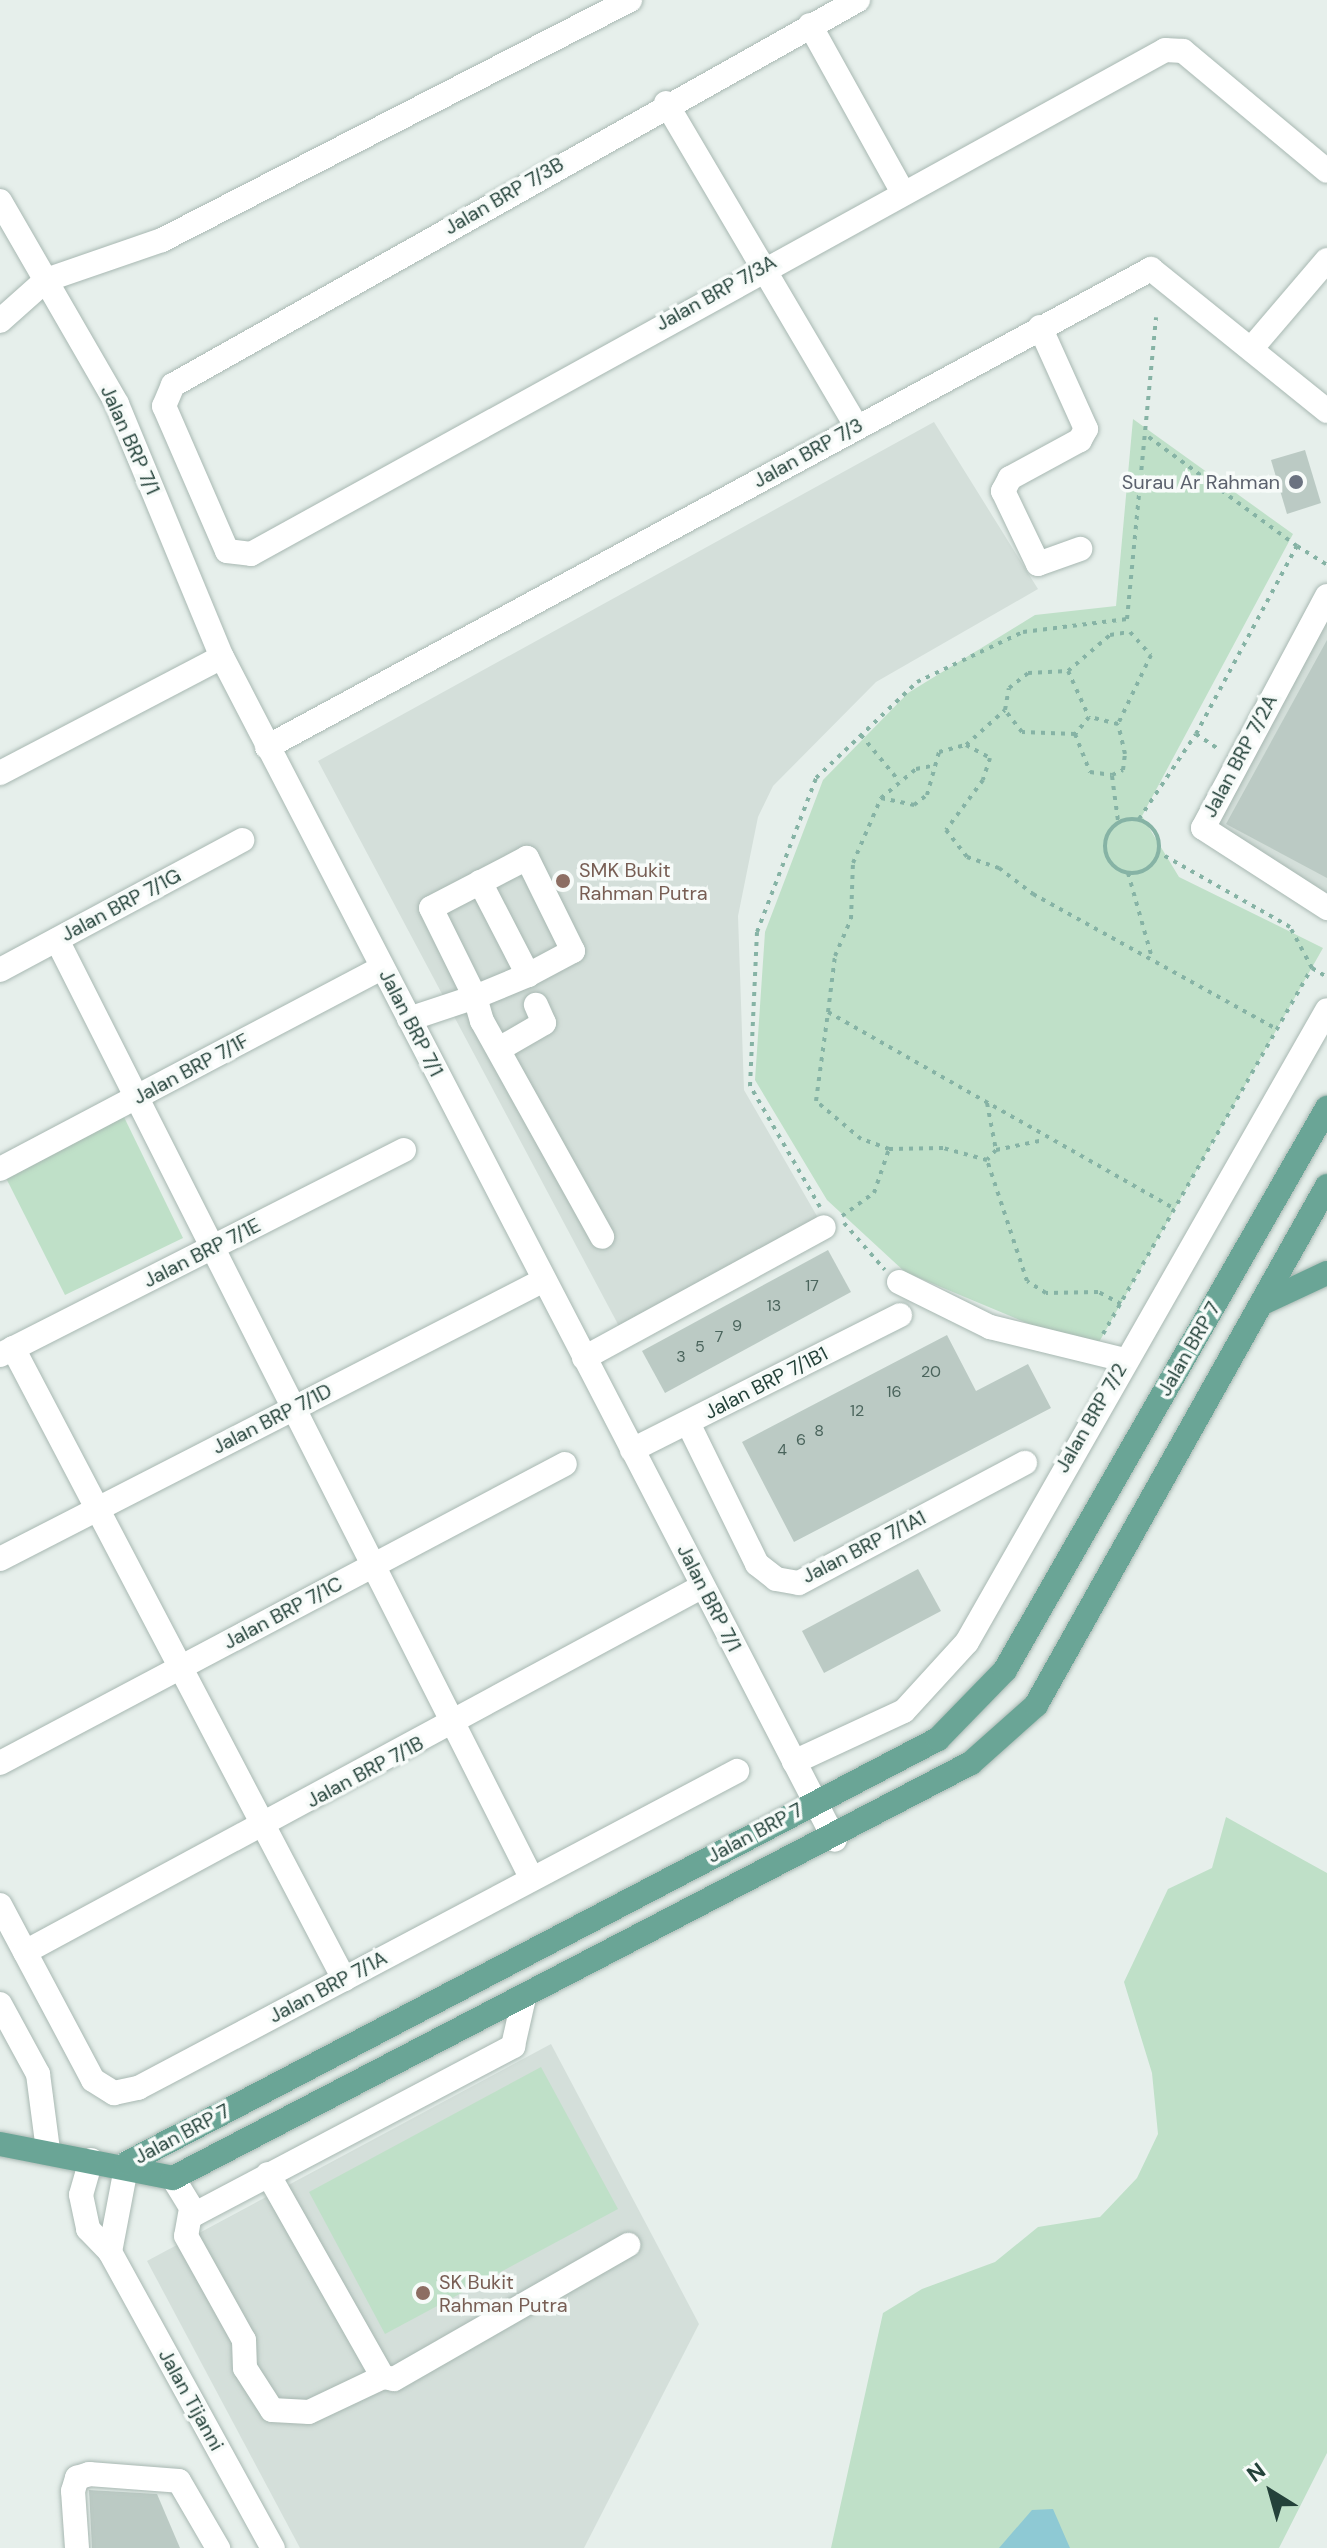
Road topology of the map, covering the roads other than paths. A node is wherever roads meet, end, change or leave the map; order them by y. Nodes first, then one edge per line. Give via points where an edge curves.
1 (630, 0) edge
2 (858, 0) edge
3 (810, 25) junction
4 (666, 103) junction
5 (1327, 171) edge
6 (903, 193) junction
7 (0, 201) edge
8 (1327, 260) edge
9 (763, 266) junction
10 (46, 280) junction
11 (0, 321) edge
12 (1040, 327) junction
13 (1251, 349) junction
14 (164, 406) joint
15 (1327, 411) edge
16 (856, 426) junction
17 (1080, 549) dead end
18 (1327, 596) edge
19 (222, 657) junction
20 (267, 747) junction
21 (0, 773) edge
22 (242, 840) dead end
23 (480, 882) junction
24 (1327, 908) edge
25 (57, 940) junction
26 (1, 966) edge
27 (382, 968) junction
28 (528, 975) junction
29 (475, 997) junction
30 (536, 1005) dead end
31 (1327, 1010) edge
32 (409, 1019) junction
33 (499, 1049) junction
34 (137, 1097) junction
35 (1323, 1123) edge
36 (404, 1150) dead end
37 (1297, 1159) junction
38 (0, 1169) edge
39 (1327, 1176) edge
40 (1327, 1186) edge
41 (824, 1227) road end
42 (602, 1237) dead end
43 (213, 1247) junction
44 (1327, 1273) edge
45 (544, 1280) junction
46 (899, 1282) road end
47 (1260, 1306) junction
48 (900, 1315) dead end
49 (7, 1352) edge
50 (584, 1358) junction
51 (1124, 1360) junction
52 (293, 1408) junction
53 (688, 1423) junction
54 (632, 1450) junction
55 (1025, 1463) dead end
56 (565, 1464) dead end
57 (97, 1509) junction
58 (0, 1559) edge
59 (373, 1565) junction
60 (703, 1586) junction
61 (181, 1667) junction
62 (454, 1725) junction
63 (794, 1762) junction
64 (0, 1763) edge
65 (737, 1771) dead end
66 (815, 1802) junction
67 (264, 1825) junction
68 (835, 1840) junction
69 (532, 1879) junction
70 (0, 1905) edge
71 (25, 1952) junction
72 (344, 1979) junction
73 (523, 2002) junction
74 (0, 2004) edge
75 (0, 2144) edge
76 (48, 2150) junction
77 (91, 2160) junction
78 (127, 2163) junction
79 (268, 2174) junction
80 (173, 2178) junction
81 (190, 2214) junction
82 (628, 2245) dead end
83 (110, 2252) junction
84 (383, 2377) junction
85 (77, 2548) edge
86 (218, 2548) edge
87 (273, 2548) edge

1 - 10 street via 162,240
2 - 3 street, Jalan BRP 7/3B
3 - 4 street, Jalan BRP 7/3B
3 - 6 street
4 - 9 street
4 - 14 street, Jalan BRP 7/3B via 173,385
5 - 6 street, Jalan BRP 7/3A via 1183,51 1165,50
6 - 9 street, Jalan BRP 7/3A
7 - 10 street, Jalan BRP 7/1
8 - 13 street
9 - 14 street, Jalan BRP 7/3A via 251,554 227,551
9 - 16 street
10 - 11 street
10 - 19 street, Jalan BRP 7/1 via 117,404
12 - 13 street, Jalan BRP 7/3 via 1151,269
12 - 16 street, Jalan BRP 7/3
12 - 17 street via 1086,429 1080,440 1010,478 1003,491 1038,564
13 - 15 street, Jalan BRP 7/3
16 - 20 street, Jalan BRP 7/3
18 - 24 street, Jalan BRP 7/2A via 1203,828
19 - 20 street, Jalan BRP 7/1
19 - 21 street
20 - 27 street, Jalan BRP 7/1
22 - 25 street, Jalan BRP 7/1G
23 - 28 street
23 - 28 street via 527,858 573,951
23 - 29 street via 431,908
25 - 26 street, Jalan BRP 7/1G
25 - 34 street
27 - 32 street, Jalan BRP 7/1
27 - 34 street, Jalan BRP 7/1F
28 - 29 street
29 - 32 street
29 - 33 street
30 - 33 street via 544,1023
31 - 51 street, Jalan BRP 7/2
32 - 45 street, Jalan BRP 7/1
33 - 42 street
34 - 38 street, Jalan BRP 7/1F
34 - 43 street
35 - 37 main road, Jalan BRP 7
36 - 43 street, Jalan BRP 7/1E
37 - 39 main road
37 - 66 main road, Jalan BRP 7 via 1005,1670 938,1739
40 - 47 main road, Jalan BRP 7
41 - 50 street
43 - 49 street, Jalan BRP 7/1E
43 - 52 street
44 - 47 main road via 1289,1285
45 - 50 street, Jalan BRP 7/1
45 - 52 street, Jalan BRP 7/1D
46 - 51 street via 990,1327
47 - 68 main road, Jalan BRP 7 via 1036,1705 971,1763
48 - 53 street, Jalan BRP 7/1B1
49 - 57 street
50 - 54 street, Jalan BRP 7/1
51 - 63 street, Jalan BRP 7/2 via 944,1673 904,1711
52 - 57 street, Jalan BRP 7/1D
52 - 59 street
53 - 54 street, Jalan BRP 7/1B1
53 - 55 street, Jalan BRP 7/1A1 via 757,1564 776,1579 799,1583
54 - 60 street, Jalan BRP 7/1
56 - 59 street, Jalan BRP 7/1C
57 - 58 street, Jalan BRP 7/1D
57 - 61 street
59 - 61 street, Jalan BRP 7/1C
59 - 62 street
60 - 62 street, Jalan BRP 7/1B
60 - 63 street, Jalan BRP 7/1
61 - 64 street, Jalan BRP 7/1C
61 - 67 street
62 - 67 street, Jalan BRP 7/1B
62 - 69 street
63 - 66 street, Jalan BRP 7/1
65 - 69 street, Jalan BRP 7/1A
66 - 68 street, Jalan BRP 7/1
66 - 78 main road, Jalan BRP 7
67 - 71 street, Jalan BRP 7/1B
67 - 72 street
68 - 73 main road, Jalan BRP 7
69 - 72 street, Jalan BRP 7/1A
70 - 71 street, Jalan BRP 7/1A
71 - 72 street, Jalan BRP 7/1A via 93,2080 114,2093 138,2088
73 - 79 street via 513,2046
73 - 80 main road, Jalan BRP 7
74 - 76 street via 38,2074
75 - 76 main road
76 - 77 main road
77 - 78 main road
77 - 83 street, Jalan Tijanni via 81,2195 88,2229
78 - 80 main road, Jalan BRP 7
78 - 83 street
79 - 81 street
79 - 84 street
80 - 81 street
81 - 84 street via 186,2236 244,2340 245,2368 272,2410 309,2412
82 - 84 street via 394,2379
83 - 87 street, Jalan Tijanni
85 - 86 street via 73,2491 77,2478 89,2474 179,2481

